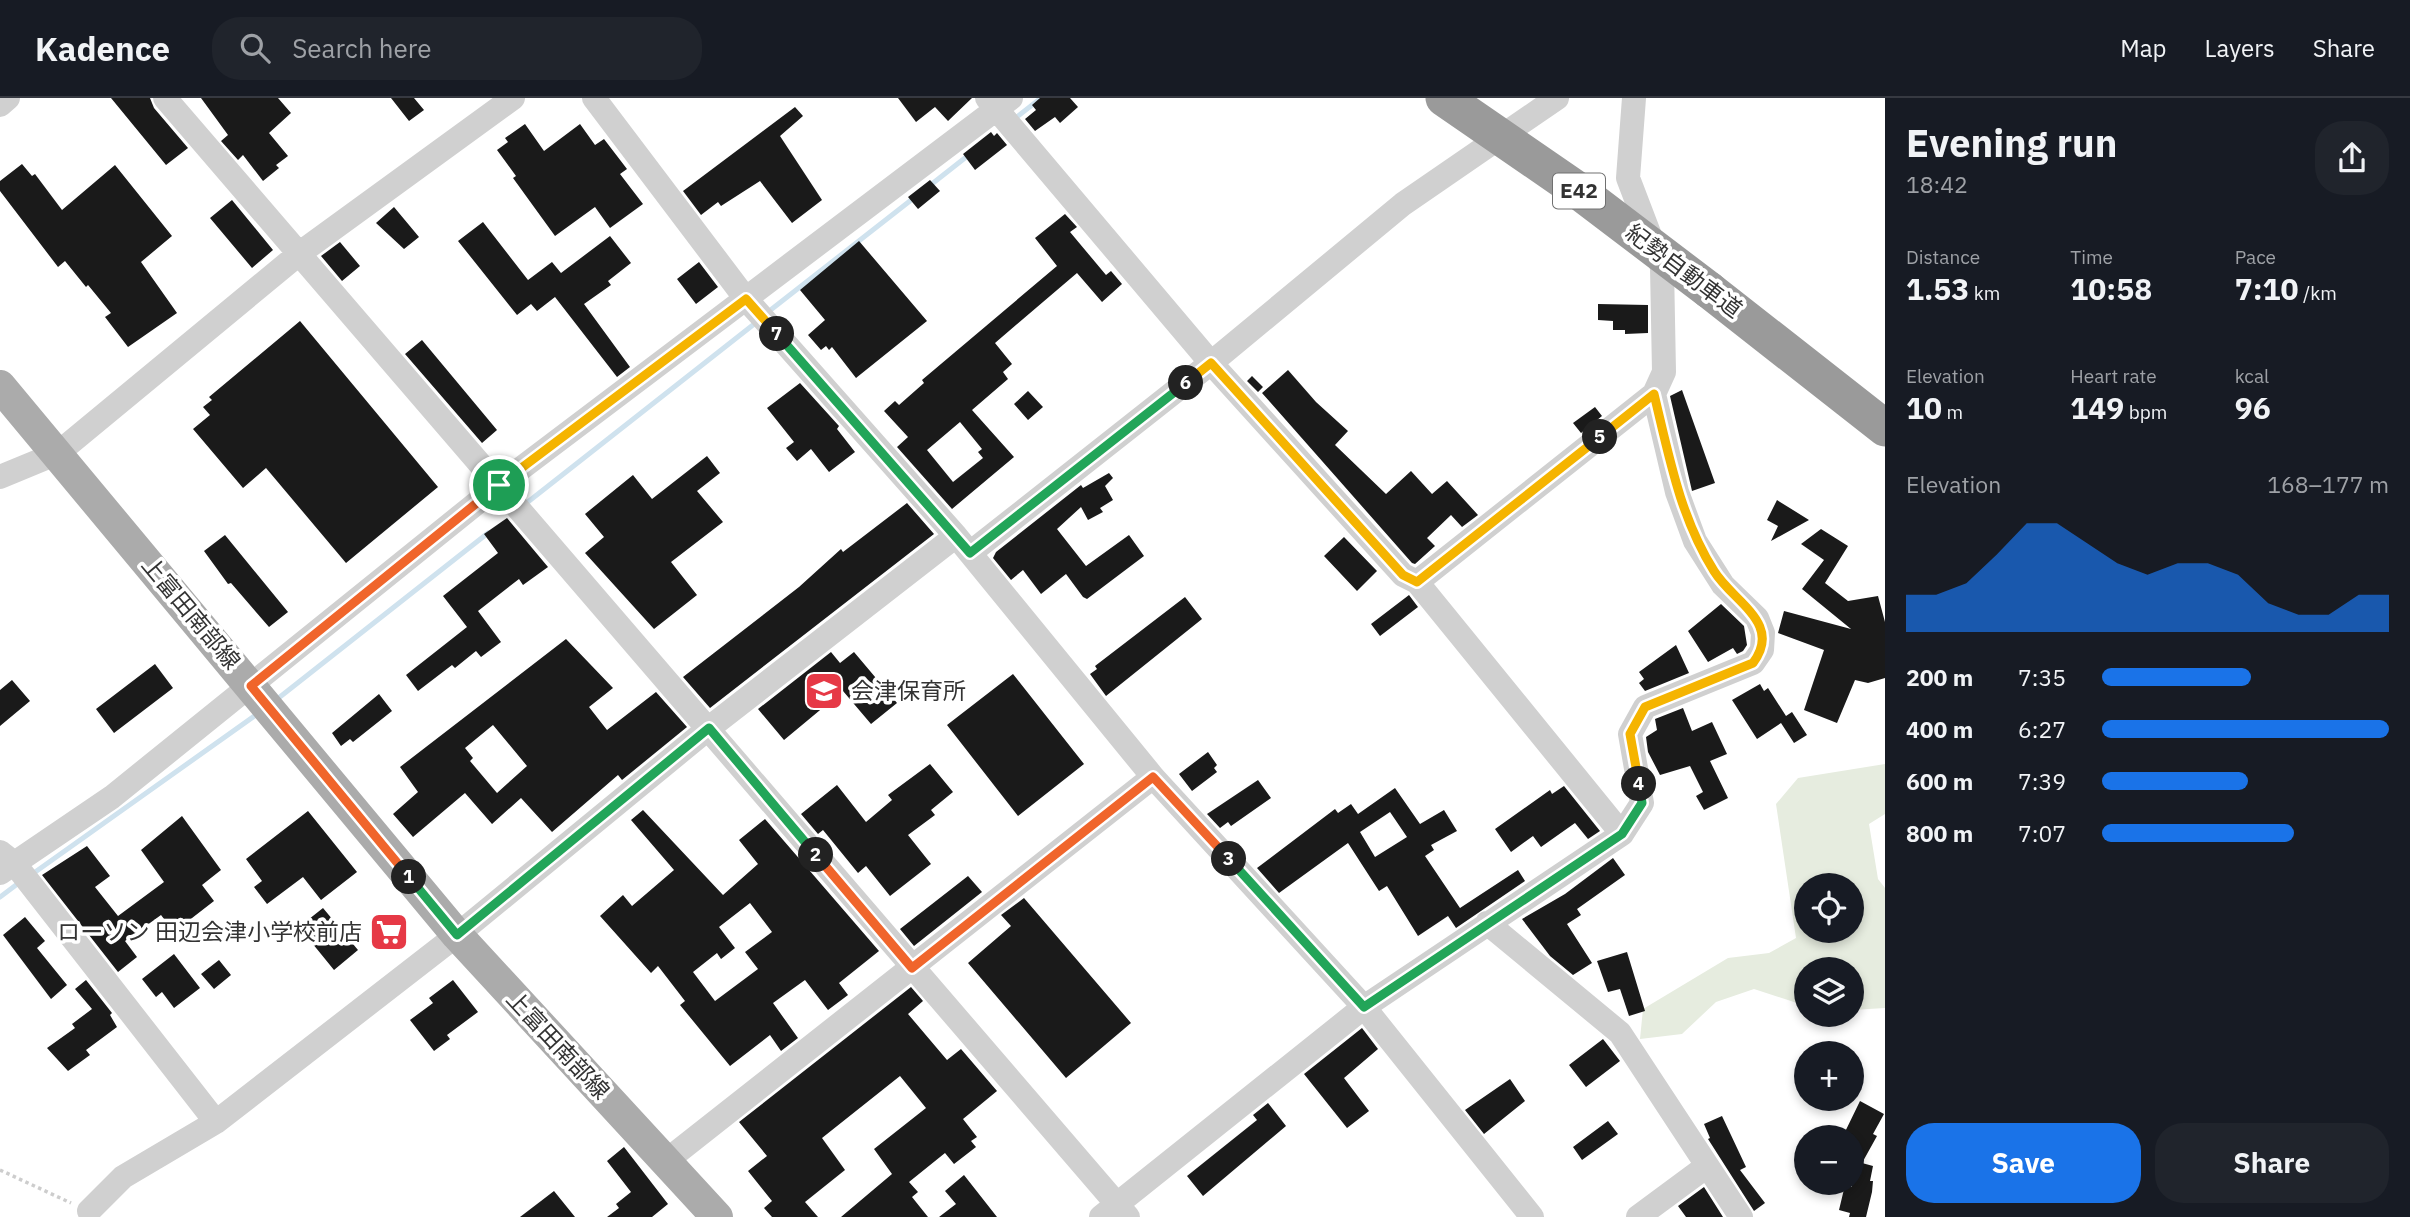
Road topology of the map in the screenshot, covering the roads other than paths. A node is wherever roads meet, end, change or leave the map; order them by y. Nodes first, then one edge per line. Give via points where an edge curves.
1 (8, 98) edge
2 (165, 98) edge
3 (513, 98) edge
4 (594, 98) edge
5 (1444, 98) edge
6 (1557, 98) edge
7 (1634, 98) edge
8 (998, 102) edge
9 (0, 105) edge
10 (300, 253) junction
11 (746, 299) junction
12 (1211, 363) junction
13 (0, 386) edge
14 (1654, 394) junction
15 (1885, 428) edge
16 (58, 453) junction
17 (0, 477) edge
18 (499, 485) junction
19 (963, 545) junction
20 (1417, 582) junction
21 (251, 686) junction
22 (709, 728) junction
23 (1153, 777) junction
24 (1622, 834) junction
25 (5, 863) edge
26 (1487, 923) junction
27 (457, 935) junction
28 (912, 968) junction
29 (1364, 1007) junction
30 (216, 1122) junction
31 (666, 1161) junction
32 (1707, 1166) junction
33 (89, 1211) road end
34 (1115, 1212) edge
35 (717, 1217) edge
36 (1532, 1217) edge
37 (1639, 1217) edge
38 (1741, 1217) edge

1 - 9 street
2 - 10 street
3 - 10 street
4 - 11 street
5 - 15 highway, 紀勢自動車道 / E42, bridge via 1576,189
6 - 12 street via 1404,204
7 - 14 street via 1628,178 1661,267 1664,372
8 - 11 street
8 - 12 street
10 - 16 street
10 - 18 street
11 - 18 street
11 - 19 street
12 - 19 street
12 - 20 street via 1403,575
13 - 16 main road, 上富田南部線
14 - 20 street
14 - 24 street via 1677,492 1695,541 1723,585 1757,618 1763,633 1762,650 1753,663 1645,707 1630,734 1642,803
16 - 17 street
16 - 21 main road, 上富田南部線
18 - 21 street
18 - 22 street
19 - 22 street
19 - 23 street
20 - 24 street
21 - 25 street via 112,797
21 - 27 main road, 上富田南部線
22 - 27 street
22 - 28 street
23 - 28 street
23 - 29 street
24 - 26 street
25 - 30 street
26 - 29 street
26 - 32 street via 1620,1033
27 - 30 street
27 - 31 main road, 上富田南部線
28 - 31 street
28 - 34 street
29 - 34 street
29 - 36 street
30 - 33 street via 123,1177
31 - 35 main road, 上富田南部線
32 - 37 street
32 - 38 street

